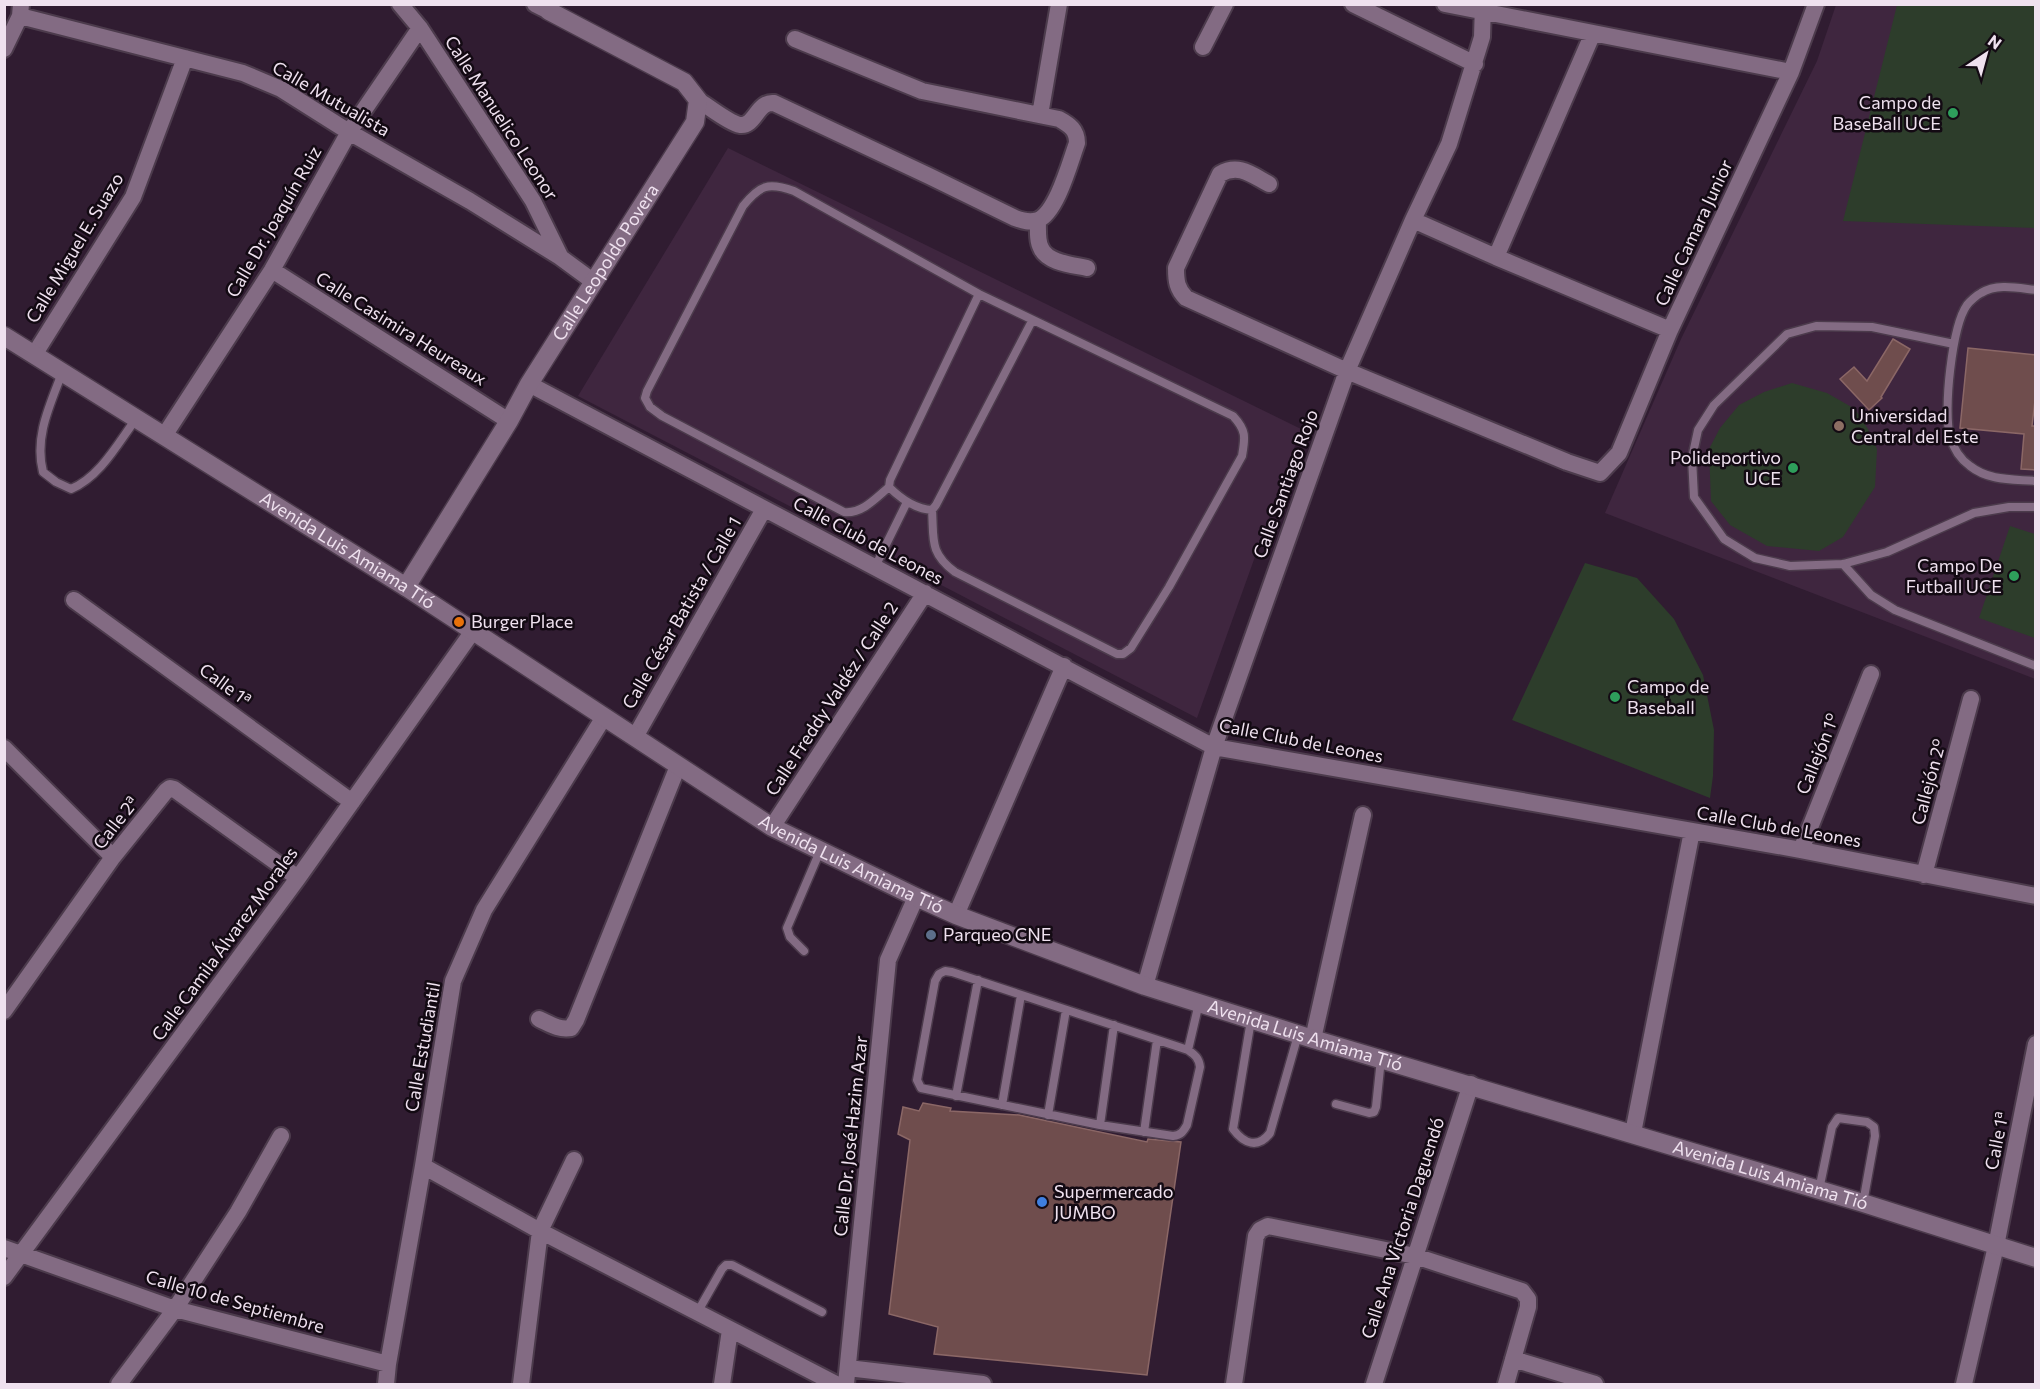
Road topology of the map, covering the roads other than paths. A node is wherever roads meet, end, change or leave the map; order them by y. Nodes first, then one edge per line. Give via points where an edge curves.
1 (400, 4) edge
2 (1059, 4) edge
3 (1225, 4) edge
4 (1353, 4) edge
5 (1445, 4) edge
6 (1816, 4) edge
7 (544, 7) edge
8 (1483, 9) edge
9 (21, 10) edge
10 (420, 28) junction
11 (1593, 33) junction
12 (795, 39) dead end
13 (1203, 47) dead end
14 (4, 50) edge
15 (185, 58) junction
16 (1475, 64) junction
17 (1791, 72) junction
18 (698, 100) junction
19 (1040, 115) junction
20 (349, 132) junction
21 (1269, 184) dead end
22 (1038, 220) junction
23 (1413, 220) junction
24 (560, 257) junction
25 (1496, 257) junction
26 (1087, 268) dead end
27 (272, 270) junction
28 (594, 282) junction
29 (2036, 290) edge
30 (979, 294) junction
31 (1032, 321) junction
32 (1670, 330) junction
33 (4, 336) edge
34 (1954, 344) junction
35 (34, 355) junction
36 (1347, 371) junction
37 (62, 373) junction
38 (529, 384) junction
39 (136, 419) junction
40 (509, 421) junction
41 (164, 436) junction
42 (2036, 481) edge
43 (889, 487) junction
44 (907, 502) junction
45 (2036, 507) edge
46 (764, 509) junction
47 (932, 510) junction
48 (1843, 564) junction
49 (875, 567) junction
50 (406, 587) junction
51 (925, 593) junction
52 (74, 600) dead end
53 (473, 631) junction
54 (1064, 666) junction
55 (2036, 666) edge
56 (1871, 674) dead end
57 (1971, 699) dead end
58 (604, 717) junction
59 (635, 737) junction
60 (1214, 747) junction
61 (4, 748) edge
62 (678, 766) junction
63 (352, 802) junction
64 (1363, 815) dead end
65 (772, 826) junction
66 (1692, 831) junction
67 (821, 850) junction
68 (1801, 850) junction
69 (113, 857) junction
70 (1924, 875) junction
71 (298, 878) junction
72 (2036, 896) edge
73 (916, 897) junction
74 (956, 915) junction
75 (804, 951) dead end
76 (978, 980) junction
77 (1145, 986) junction
78 (1022, 995) junction
79 (1198, 1003) junction
80 (1066, 1010) junction
81 (4, 1011) edge
82 (539, 1019) dead end
83 (1251, 1019) junction
84 (1114, 1025) junction
85 (1306, 1036) junction
86 (1157, 1040) junction
87 (2036, 1044) edge
88 (1188, 1050) junction
89 (1381, 1058) junction
90 (1471, 1084) junction
91 (956, 1096) junction
92 (1336, 1104) dead end
93 (1002, 1105) junction
94 (1048, 1114) junction
95 (1100, 1125) junction
96 (1144, 1132) junction
97 (1633, 1132) junction
98 (281, 1136) dead end
99 (574, 1160) dead end
100 (423, 1166) junction
101 (1819, 1191) junction
102 (1863, 1203) junction
103 (540, 1231) junction
104 (1996, 1246) junction
105 (4, 1248) edge
106 (23, 1254) junction
107 (1415, 1257) junction
108 (2036, 1258) edge
109 (4, 1277) edge
110 (175, 1309) junction
111 (822, 1312) dead end
112 (697, 1313) junction
113 (730, 1330) junction
114 (1513, 1359) junction
115 (388, 1364) junction
116 (847, 1376) edge
117 (119, 1384) edge
118 (386, 1384) edge
119 (521, 1384) edge
120 (722, 1384) edge
121 (836, 1384) edge
122 (980, 1384) edge
123 (1234, 1384) edge
124 (1374, 1384) edge
125 (1506, 1384) edge
126 (1595, 1384) edge
127 (1964, 1384) edge

1 - 10 street, Calle Manuelico Leonor
2 - 19 street
3 - 13 street
4 - 16 street
5 - 8 street
6 - 17 street, Calle Camara Junior
7 - 18 main road via 684,82
8 - 11 street
8 - 16 street, Calle Santiago Rojo via 1482,37
9 - 14 street
9 - 15 street, Calle Mutualista
10 - 20 street, Calle Dr. Joaquín Ruiz
10 - 24 street, Calle Manuelico Leonor via 533,201
11 - 17 street
11 - 25 street
12 - 19 street via 922,91
15 - 20 street, Calle Mutualista via 281,88
15 - 35 street, Calle Miguel E. Suazo via 133,197
16 - 23 street, Calle Santiago Rojo via 1449,144
17 - 32 street, Calle Camara Junior
18 - 22 street via 741,125 762,106 774,104 1014,218
18 - 28 main road, Calle Leopoldo Povera via 695,122
19 - 22 street via 1069,124 1077,143 1052,208
20 - 24 street, Calle Mutualista
20 - 27 street, Calle Dr. Joaquín Ruiz
21 - 36 street via 1241,170 1229,169 1220,174 1176,268 1179,291 1186,298
22 - 26 street via 1042,252
23 - 25 street
23 - 36 street, Calle Santiago Rojo
24 - 28 street, Calle Mutualista
25 - 32 street
27 - 40 street, Calle Casimira Heureaux
27 - 41 street, Calle Dr. Joaquín Ruiz
28 - 38 main road, Calle Leopoldo Povera
29 - 34 lane via 2001,287 1982,292 1967,305
30 - 31 lane
30 - 43 lane
30 - 43 lane via 794,190 766,186 743,206 647,391 645,398 650,407 662,416 844,512 853,513
31 - 47 lane
31 - 47 lane via 1233,416 1242,425 1245,437 1242,456 1169,587 1131,648 1123,654 943,563 935,548
32 - 36 street, Calle Camara Junior via 1619,453 1600,473
33 - 35 main road, Avenida Luis Amiama Tió
34 - 42 lane via 1947,418 1956,451 1968,465 1988,477
34 - 48 lane via 1872,327 1816,326 1787,334 1714,405 1698,430 1692,458 1694,497 1724,539 1755,558 1790,566
35 - 37 main road, Avenida Luis Amiama Tió
36 - 60 street, Calle Santiago Rojo
37 - 39 main road, Avenida Luis Amiama Tió
37 - 39 lane via 43,423 40,448 43,472 56,482 70,489 81,485
38 - 40 main road, Calle Leopoldo Povera
38 - 46 street, Calle Club de Leones
39 - 41 main road, Avenida Luis Amiama Tió
40 - 50 main road, Calle Leopoldo Povera
41 - 50 main road, Avenida Luis Amiama Tió
43 - 44 lane
44 - 47 lane
44 - 49 lane
45 - 48 lane via 1974,513 1887,552
46 - 49 street, Calle Club de Leones
46 - 59 street, Calle César Batista / Calle 1
48 - 55 lane via 1871,595 1895,610
49 - 51 street, Calle Club de Leones
50 - 53 main road, Avenida Luis Amiama Tió
51 - 54 street, Calle Club de Leones
51 - 65 street, Calle Freddy Valdéz / Calle 2
52 - 63 street, Calle 1ª
53 - 58 main road, Avenida Luis Amiama Tió
53 - 63 street, Calle Camila Álvarez Morales
54 - 60 street, Calle Club de Leones
54 - 74 street
56 - 68 street, Callejón 1º
57 - 70 street, Callejón 2º
58 - 59 main road, Avenida Luis Amiama Tió
58 - 100 street, Calle Estudiantil via 484,910 453,981
59 - 62 main road, Avenida Luis Amiama Tió
60 - 66 street, Calle Club de Leones
60 - 77 street, Calle Santiago Rojo
61 - 69 street
62 - 65 main road, Avenida Luis Amiama Tió
62 - 82 street via 576,1020 570,1028 558,1029
63 - 71 street, Calle Camila Álvarez Morales
64 - 85 street
65 - 67 main road, Avenida Luis Amiama Tió
66 - 68 street, Calle Club de Leones
66 - 97 street
67 - 73 main road, Avenida Luis Amiama Tió
67 - 75 lane via 787,928
68 - 70 street, Calle Club de Leones
69 - 71 street, Calle 2ª via 170,788
69 - 81 street, Calle 2ª
70 - 72 street, Calle Club de Leones
71 - 106 street, Calle Camila Álvarez Morales
73 - 74 main road, Avenida Luis Amiama Tió
73 - 116 street, Calle Dr. José Hazim Azar via 888,960
74 - 77 main road, Avenida Luis Amiama Tió
76 - 78 lane
76 - 91 lane
76 - 91 lane via 945,971 935,981 917,1080 925,1090
77 - 79 main road, Avenida Luis Amiama Tió
78 - 80 lane
78 - 93 lane
79 - 83 main road, Avenida Luis Amiama Tió
79 - 88 lane
80 - 84 lane
80 - 94 lane
83 - 85 main road, Avenida Luis Amiama Tió
83 - 85 lane via 1233,1129 1240,1138 1253,1143 1264,1141 1270,1133
84 - 86 lane
84 - 95 lane
85 - 89 main road, Avenida Luis Amiama Tió
86 - 88 lane
86 - 96 lane
87 - 104 street, Calle 1ª
88 - 96 lane via 1200,1067 1187,1125 1180,1135
89 - 90 main road, Avenida Luis Amiama Tió
89 - 92 lane via 1374,1112
90 - 97 main road, Avenida Luis Amiama Tió
90 - 107 street, Calle Ana Victoria Daguendó
91 - 93 lane
93 - 94 lane
94 - 95 lane
95 - 96 lane
97 - 101 main road, Avenida Luis Amiama Tió
98 - 110 street via 238,1212
99 - 103 street
100 - 103 street
100 - 115 street, Calle Estudiantil
101 - 102 main road, Avenida Luis Amiama Tió
101 - 102 lane via 1832,1127 1838,1118 1867,1122 1874,1127 1875,1136
102 - 104 main road, Avenida Luis Amiama Tió
103 - 112 street
103 - 119 street
104 - 108 main road, Avenida Luis Amiama Tió
104 - 127 street, Calle 1ª
105 - 106 street, Calle 10 de Septiembre
106 - 109 street, Calle Camila Álvarez Morales
106 - 110 street, Calle 10 de Septiembre
107 - 114 street via 1526,1294 1528,1307
107 - 123 street via 1270,1226 1262,1228 1256,1236
107 - 124 street, Calle Ana Victoria Daguendó
110 - 115 street, Calle 10 de Septiembre
110 - 117 street
111 - 112 lane via 726,1265
112 - 113 street
113 - 120 street
113 - 121 street
114 - 125 street
114 - 126 street
115 - 118 street, Calle Estudiantil
116 - 122 street

